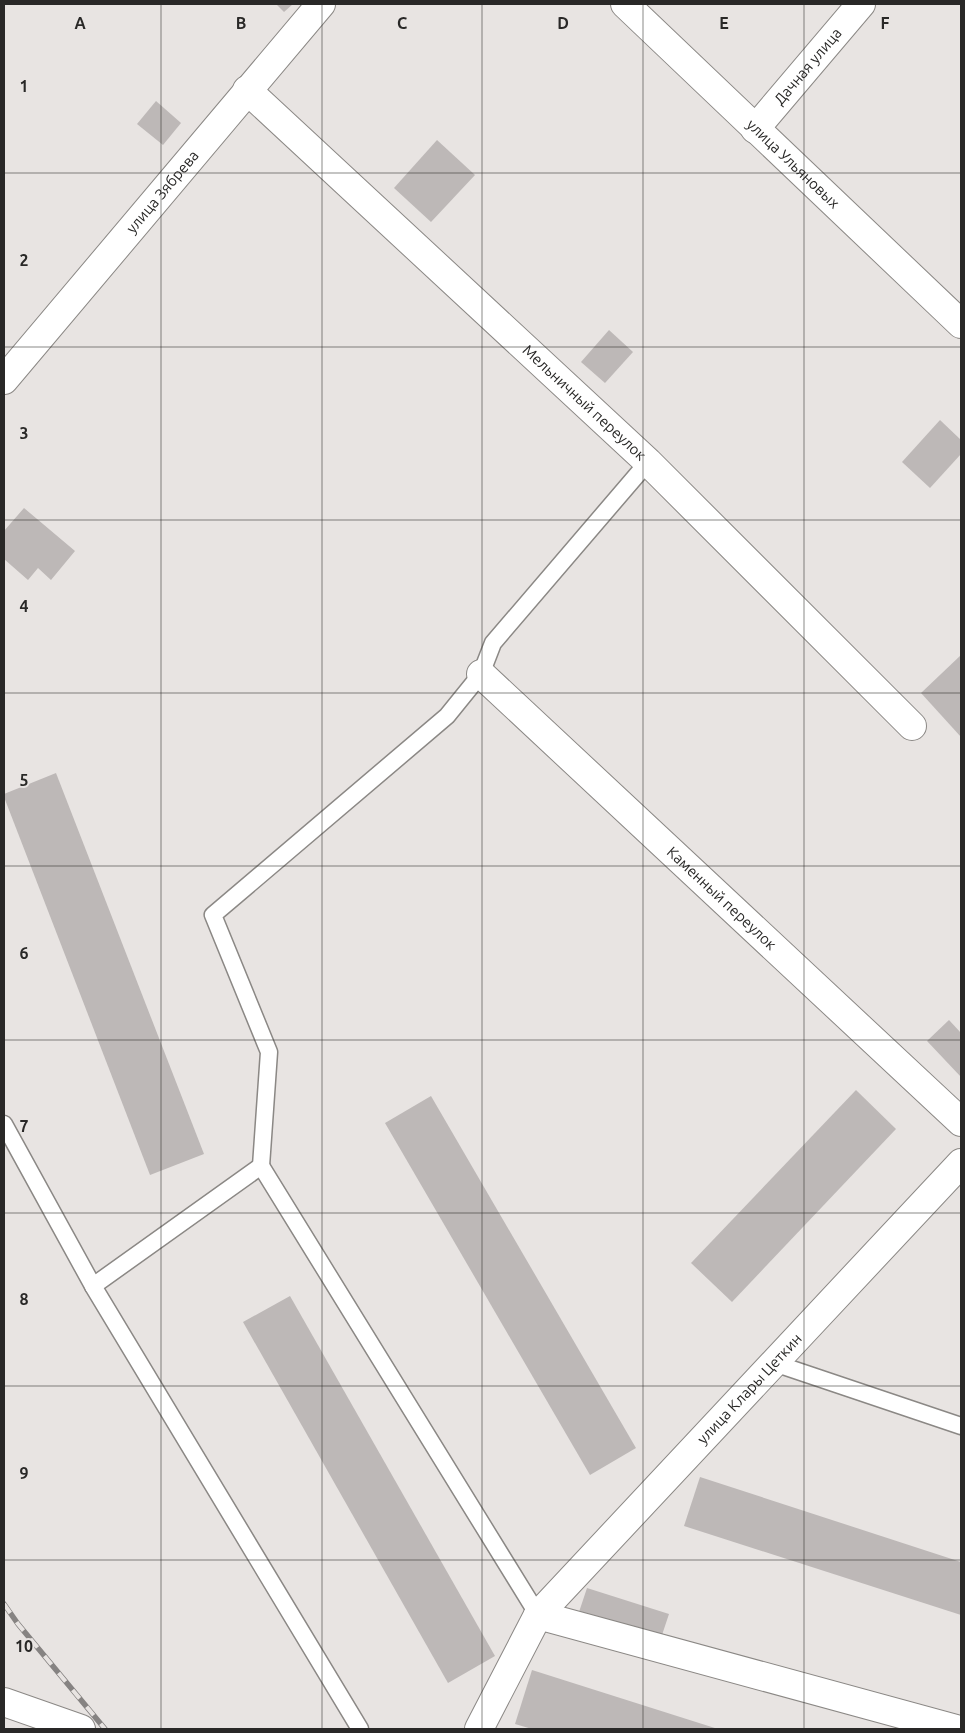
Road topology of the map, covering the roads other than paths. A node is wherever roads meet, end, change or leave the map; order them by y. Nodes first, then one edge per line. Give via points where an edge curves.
1 (321, 4) edge
2 (625, 4) edge
3 (861, 4) edge
4 (247, 90) junction
5 (755, 129) junction
6 (961, 324) edge
7 (4, 380) edge
8 (648, 462) junction
9 (481, 674) junction
10 (912, 726) dead end
11 (961, 1122) edge
12 (4, 1124) edge
13 (961, 1163) edge
14 (260, 1166) junction
15 (93, 1286) junction
16 (774, 1363) junction
17 (961, 1426) edge
18 (538, 1615) junction
19 (4, 1702) edge
20 (81, 1729) edge
21 (360, 1729) edge
22 (479, 1729) edge
23 (956, 1729) edge

1 - 4 street, улица Зябрева
2 - 5 street, улица Ульяновых
3 - 5 street, Дачная улица
4 - 7 street, улица Зябрева
4 - 8 street, Мельничный переулок
5 - 6 street, улица Ульяновых
8 - 9 lane via 493,643
8 - 10 street, Мельничный переулок
9 - 11 street, Каменный переулок
9 - 14 lane via 447,716 213,915 269,1052
12 - 15 lane
13 - 16 street, улица Клары Цеткин
14 - 15 lane
14 - 18 lane
15 - 21 lane
16 - 17 lane
16 - 18 street, улица Клары Цеткин
18 - 22 street, улица Клары Цеткин
18 - 23 street
19 - 20 street

